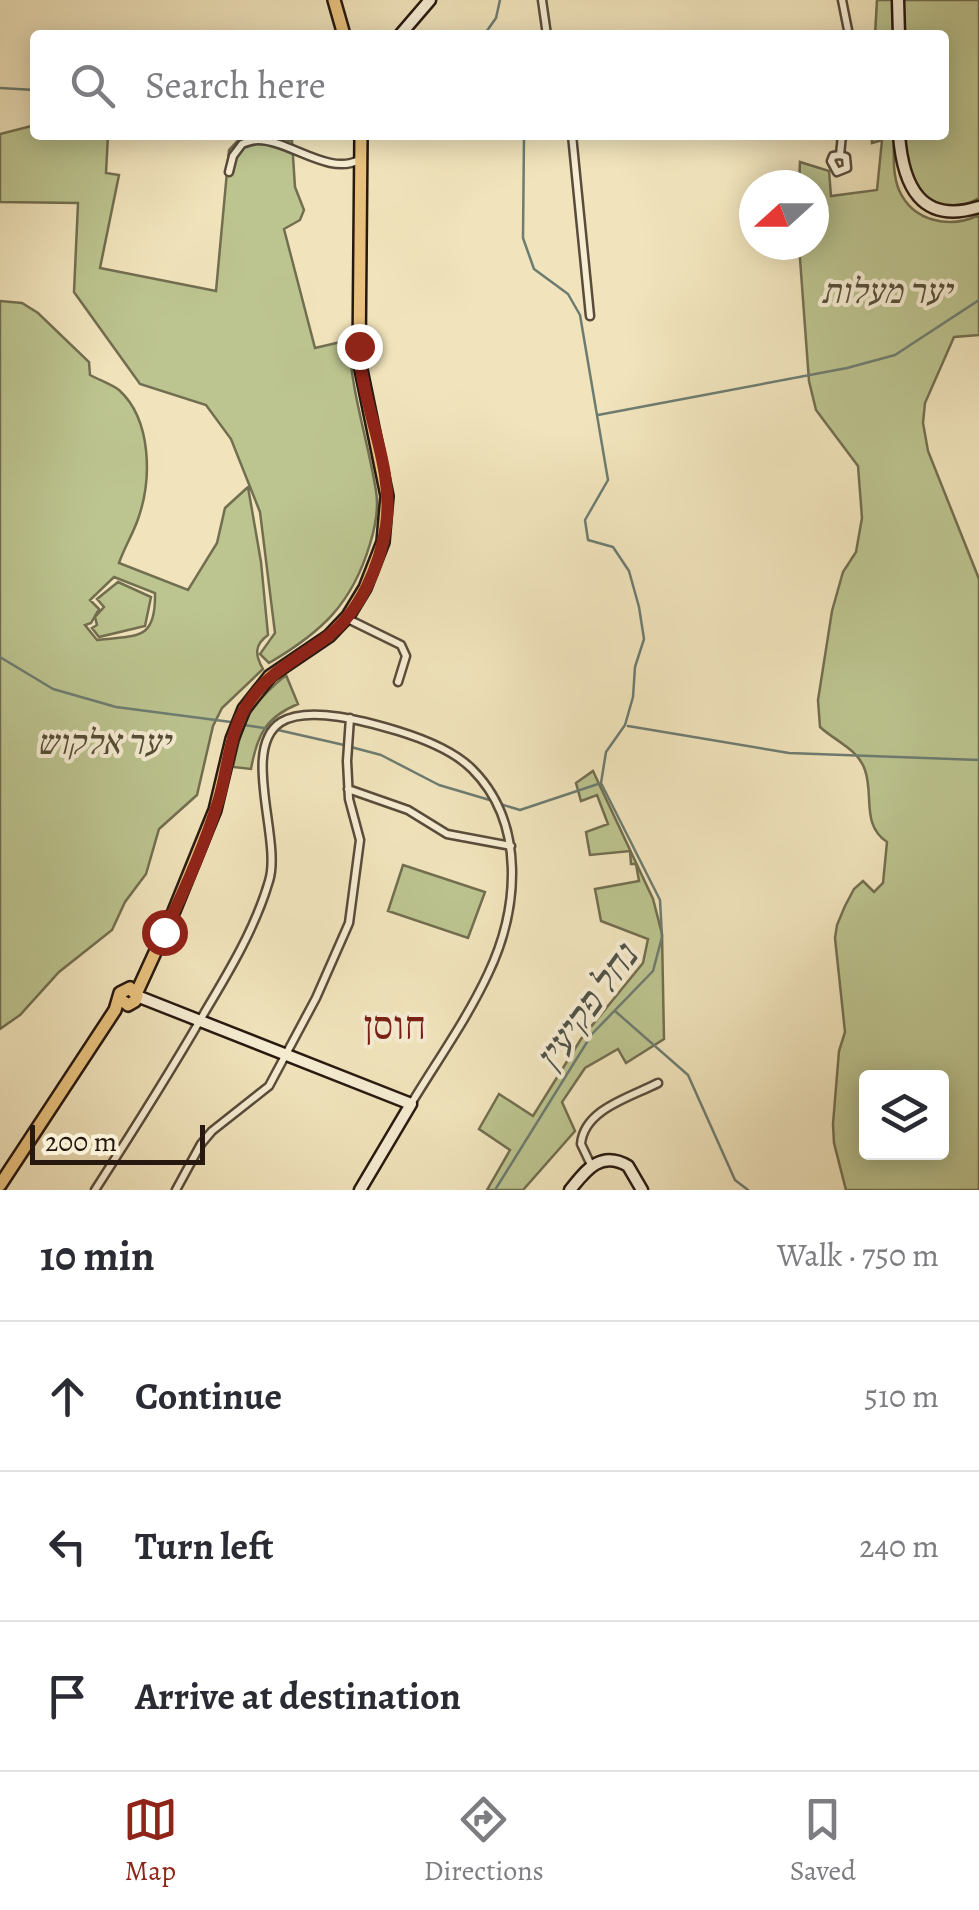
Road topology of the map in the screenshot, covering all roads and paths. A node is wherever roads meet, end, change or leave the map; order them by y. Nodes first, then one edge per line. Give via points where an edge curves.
1 (338, 0) edge
2 (430, 0) edge
3 (542, 0) edge
4 (842, 0) edge
5 (898, 0) edge
6 (346, 30) edge
7 (404, 30) edge
8 (546, 30) edge
9 (848, 30) edge
10 (899, 30) edge
11 (358, 140) edge
12 (572, 140) edge
13 (841, 140) edge
14 (900, 140) edge
15 (840, 154) dead end
16 (357, 158) junction
17 (230, 172) dead end
18 (979, 207) edge
19 (590, 316) dead end
20 (346, 618) junction
21 (398, 682) dead end
22 (350, 718) junction
23 (348, 789) junction
24 (511, 846) junction
25 (133, 998) junction
26 (199, 1022) junction
27 (287, 1056) junction
28 (658, 1083) dead end
29 (411, 1104) junction
30 (591, 1166) junction
31 (1, 1187) edge
32 (95, 1190) edge
33 (176, 1190) edge
34 (360, 1190) edge
35 (570, 1190) edge
36 (642, 1190) edge

1 - 6 main road
2 - 7 street
3 - 8 street
4 - 9 street
5 - 10 street
11 - 16 main road
12 - 19 street
13 - 15 street
14 - 18 street via 904,175 921,200 957,214
16 - 17 street via 332,162 259,140 242,144
16 - 20 main road via 359,360 387,519 374,569
16 - 25 main road via 352,355 379,488 375,550 341,616 276,664 239,709 212,805 136,976
20 - 21 street via 401,645 406,656
20 - 25 main road via 270,676 244,710 215,810
22 - 23 street
22 - 24 street via 426,741 472,770 499,809
22 - 26 street via 304,714 279,723 265,742 272,874
23 - 24 street via 408,810 447,834
23 - 27 street via 360,840 349,923
24 - 29 street via 508,917 489,973
25 - 26 street
25 - 31 main road via 115,1010
26 - 27 street
26 - 32 street
27 - 29 street
27 - 33 street via 269,1086 200,1144
28 - 30 street via 587,1124 581,1144
29 - 34 street
30 - 35 street
30 - 36 street via 620,1161 634,1171

